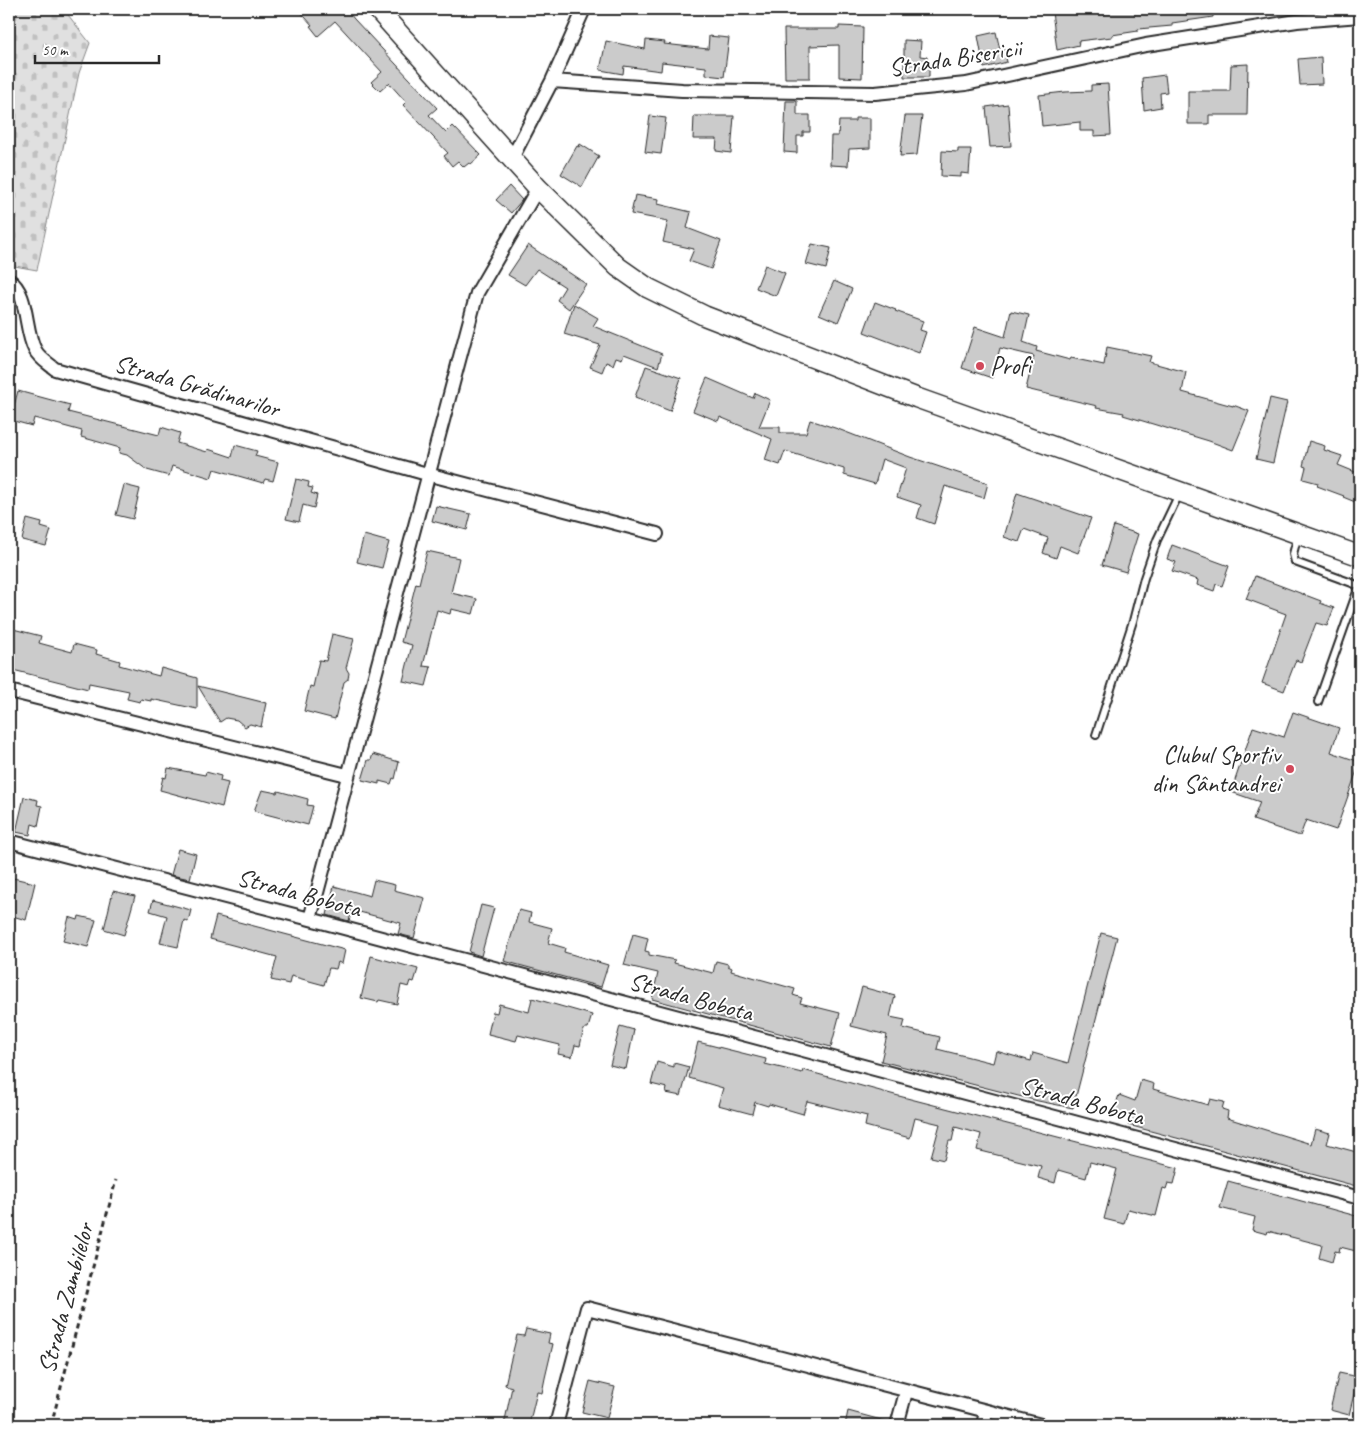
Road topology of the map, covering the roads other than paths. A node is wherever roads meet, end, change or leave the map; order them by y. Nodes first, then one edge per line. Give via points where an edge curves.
1 (377, 9) edge
2 (584, 9) edge
3 (1360, 16) edge
4 (552, 81) junction
5 (512, 158) junction
6 (538, 188) junction
7 (9, 280) edge
8 (427, 474) junction
9 (1181, 491) junction
10 (657, 534) dead end
11 (1298, 534) junction
12 (1360, 556) edge
13 (1359, 586) edge
14 (9, 691) edge
15 (1318, 702) dead end
16 (1096, 735) dead end
17 (347, 775) junction
18 (9, 841) edge
19 (310, 919) junction
20 (1360, 1198) edge
21 (906, 1392) junction
22 (986, 1412) junction
23 (556, 1425) edge
24 (897, 1425) edge
25 (983, 1425) edge
26 (1041, 1425) edge

1 - 5 main road
2 - 4 street
3 - 4 street, Strada Bisericii via 1297,22 1146,45 966,84 875,93 682,90
4 - 5 street
5 - 6 main road
6 - 8 street via 476,294
6 - 9 main road via 618,267 674,302 917,398
7 - 8 street, Strada Grădinarilor via 20,294 34,349 55,369
8 - 10 street, Strada Grădinarilor
8 - 17 street
9 - 11 main road
9 - 16 lane via 1157,540
11 - 12 main road
11 - 13 lane via 1293,554 1295,562
13 - 15 lane
14 - 17 street
17 - 19 street
18 - 19 street, Strada Bobota
19 - 20 street, Strada Bobota
21 - 22 street
21 - 23 street via 587,1308
21 - 24 street
22 - 25 street
22 - 26 street

